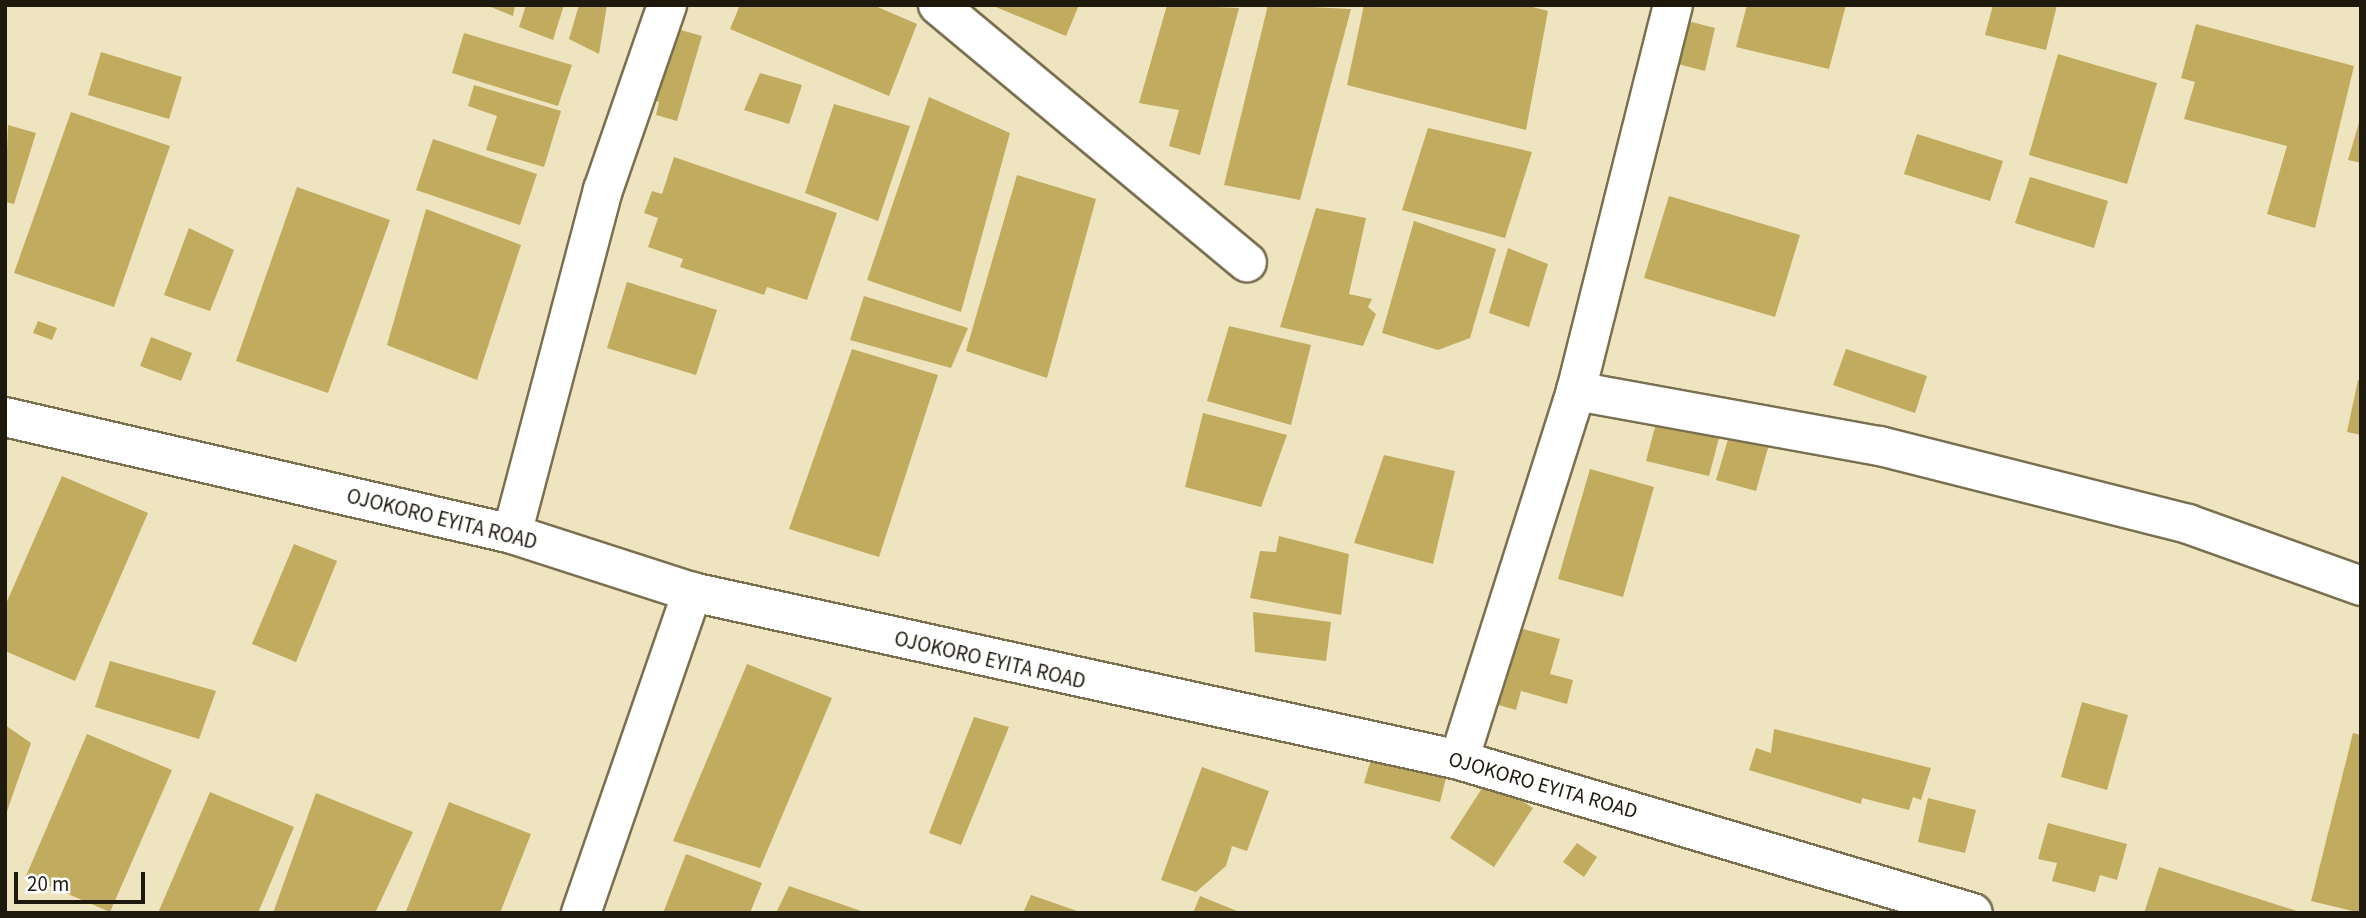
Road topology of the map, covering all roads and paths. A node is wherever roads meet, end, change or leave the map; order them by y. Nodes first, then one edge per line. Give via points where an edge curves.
1 (667, 5) edge
2 (938, 5) edge
3 (1674, 5) edge
4 (1247, 262) dead end
5 (1576, 391) junction
6 (5, 417) edge
7 (512, 534) junction
8 (2361, 586) edge
9 (692, 592) junction
10 (1459, 760) junction
11 (581, 913) edge
12 (1973, 913) edge

1 - 7 street via 603,190
2 - 4 street
3 - 5 street
5 - 8 street via 1880,446 2189,524
5 - 10 street
6 - 7 street, OJOKORO EYITA ROAD
7 - 9 street, OJOKORO EYITA ROAD
9 - 10 street, OJOKORO EYITA ROAD
9 - 11 street
10 - 12 street, OJOKORO EYITA ROAD

